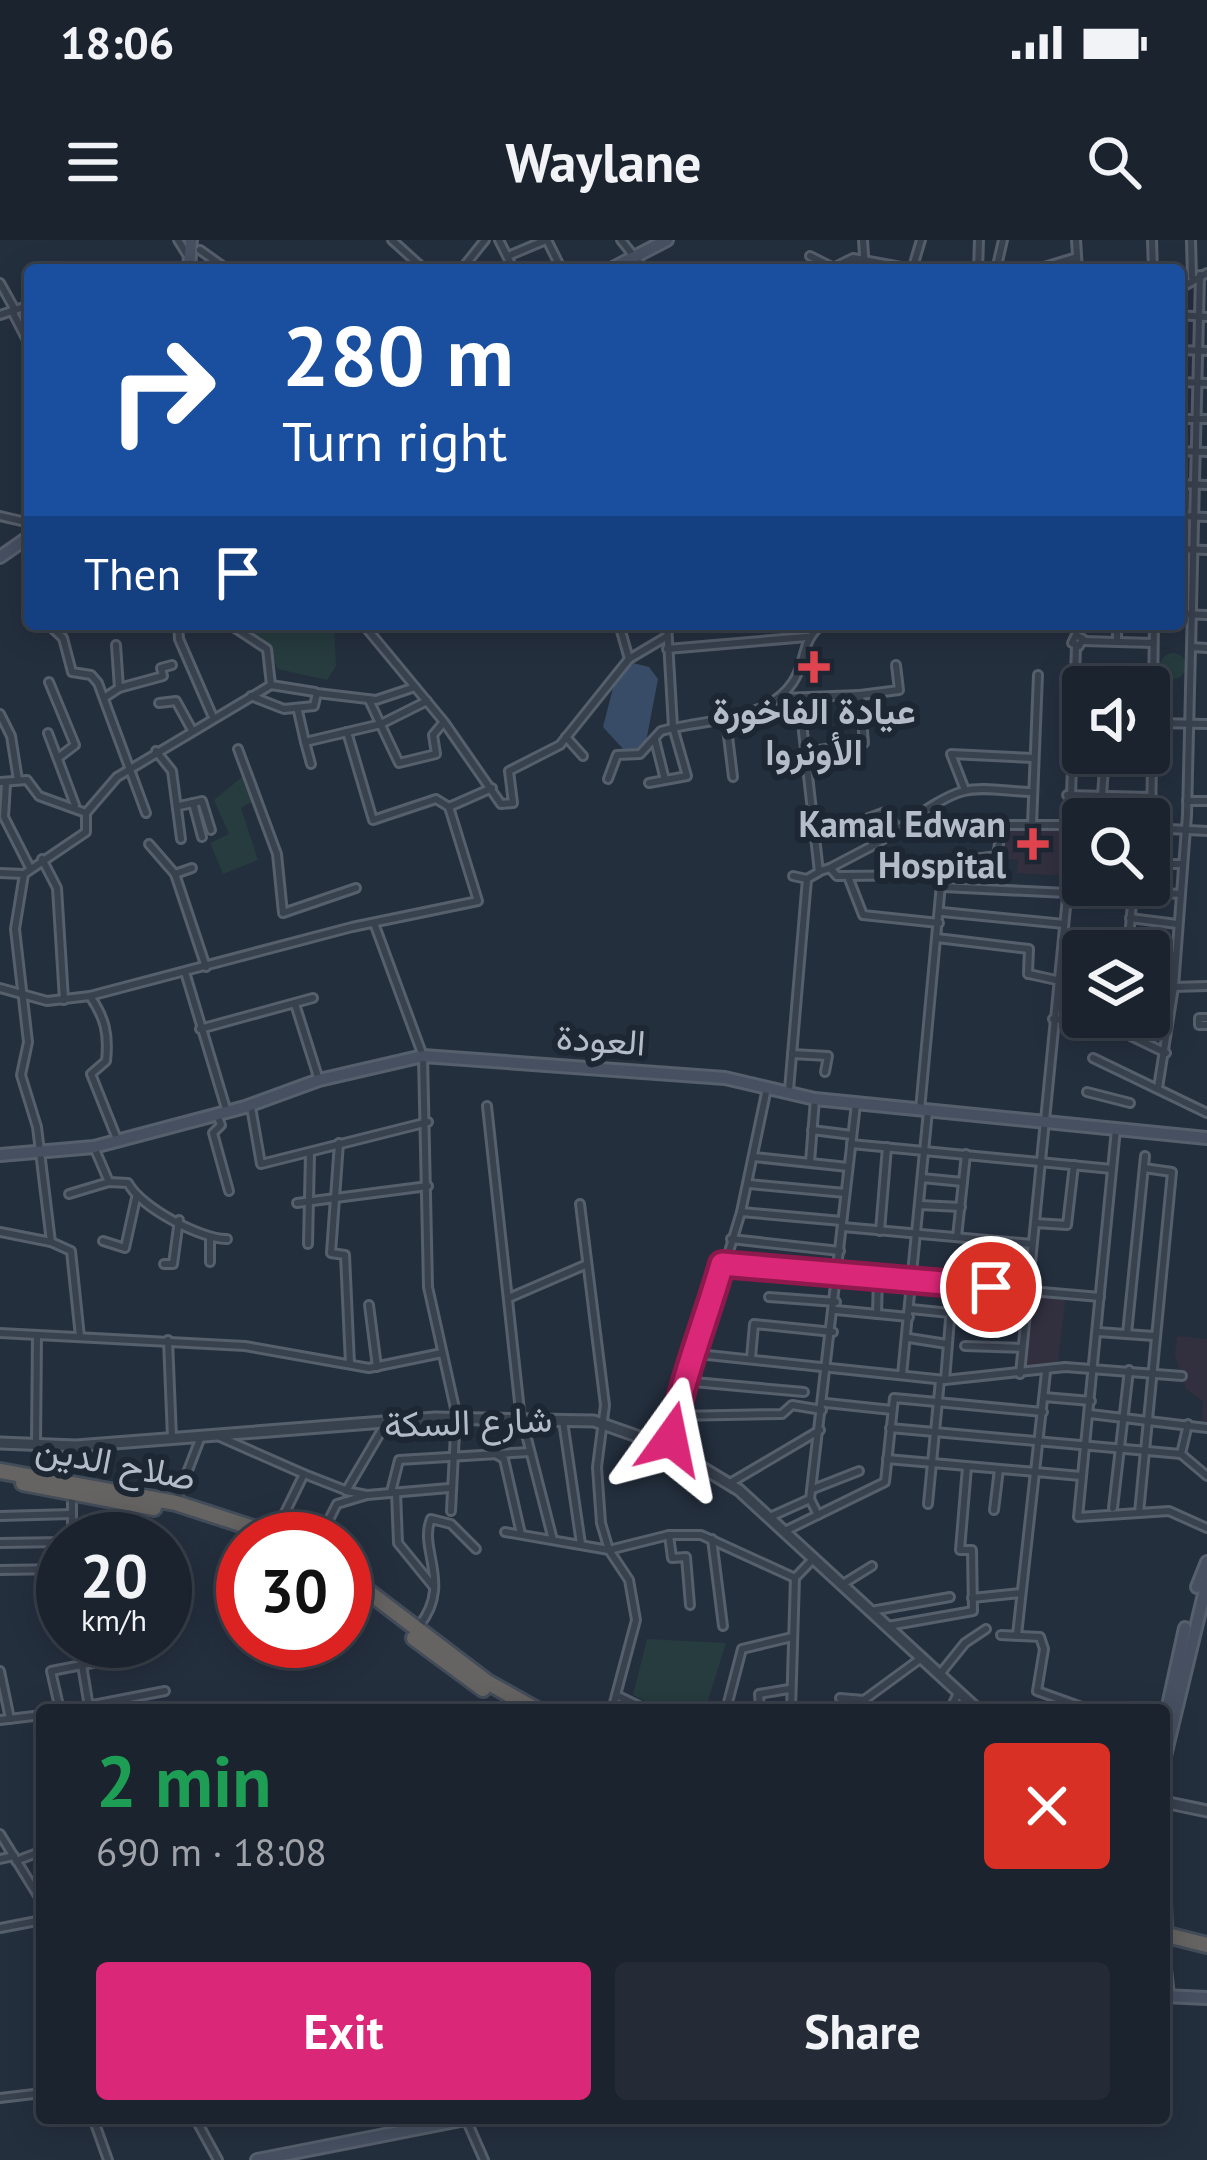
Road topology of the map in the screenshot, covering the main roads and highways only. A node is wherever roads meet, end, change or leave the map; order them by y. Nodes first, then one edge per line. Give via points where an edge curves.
1 (667, 240) edge
2 (621, 264) edge
3 (1207, 1138) edge
4 (0, 1155) edge
5 (0, 1475) edge
6 (216, 1517) edge
7 (216, 1522) edge
8 (1207, 1562) edge
9 (1207, 1582) edge
10 (372, 1597) edge
11 (372, 1601) edge
12 (508, 1704) edge
13 (526, 1704) edge
14 (1169, 1704) edge
15 (1170, 1735) edge
16 (1170, 1936) edge
17 (1207, 1945) edge
18 (1170, 1996) edge
19 (1207, 1998) edge
20 (439, 2124) edge
21 (256, 2160) edge

1 - 2 main road
3 - 4 main road, العودة via 815,1100 725,1078 423,1057 94,1147
5 - 6 highway, صلاح الدين
5 - 7 highway, صلاح الدين
8 - 14 main road
9 - 15 main road
10 - 13 highway
11 - 12 highway via 454,1671
16 - 17 highway
18 - 19 main road
20 - 21 main road

